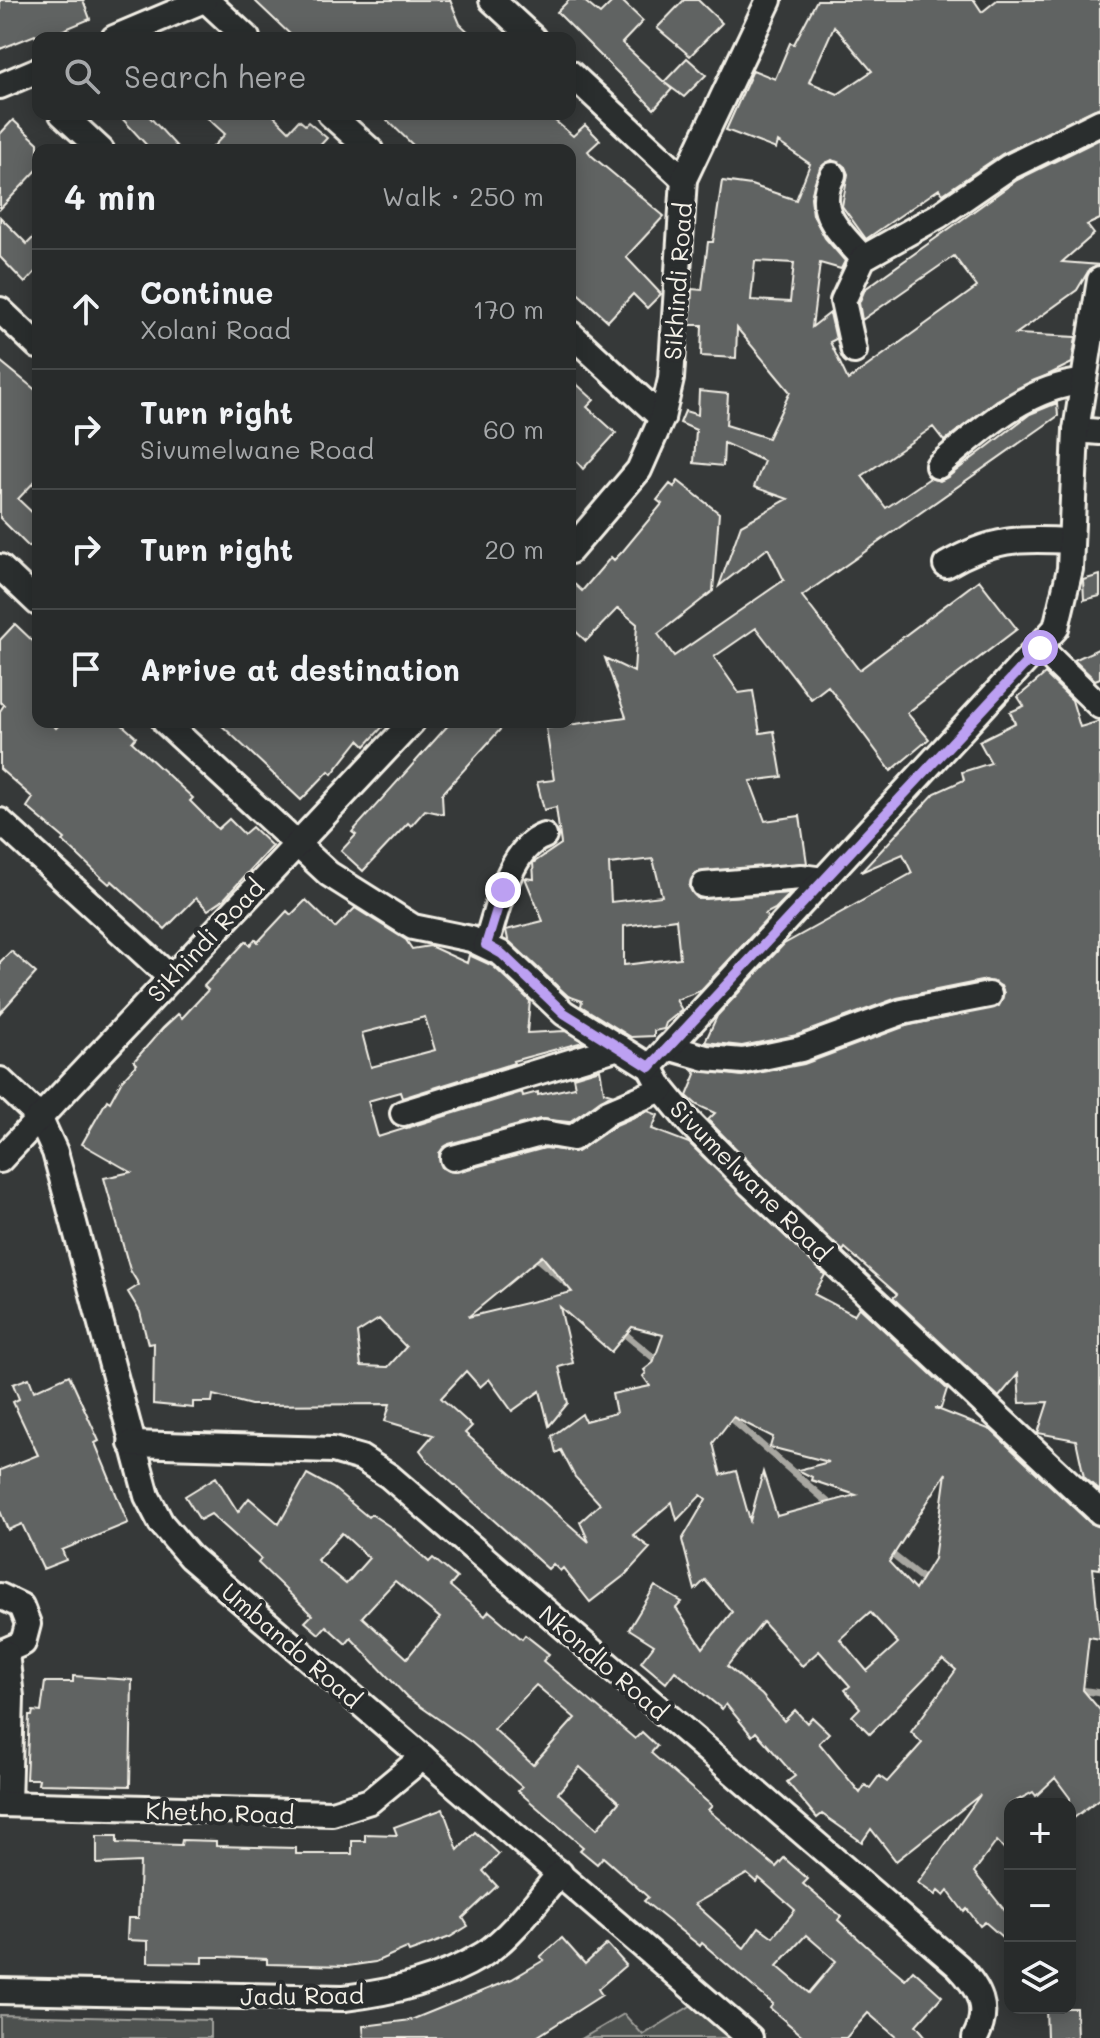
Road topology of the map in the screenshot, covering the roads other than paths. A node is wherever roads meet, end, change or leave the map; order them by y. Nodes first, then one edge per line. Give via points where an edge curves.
1 (205, 0) edge
2 (492, 0) edge
3 (766, 1) edge
4 (128, 32) edge
5 (240, 32) edge
6 (527, 32) edge
7 (32, 79) edge
8 (576, 79) edge
9 (0, 86) edge
10 (68, 120) edge
11 (337, 120) edge
12 (1100, 122) edge
13 (94, 144) edge
14 (363, 144) edge
15 (833, 175) dead end
16 (684, 179) junction
17 (863, 258) junction
18 (1100, 280) edge
19 (0, 310) edge
20 (576, 339) edge
21 (32, 340) edge
22 (854, 351) dead end
23 (1083, 382) junction
24 (662, 418) junction
25 (1088, 431) edge
26 (938, 466) dead end
27 (1071, 541) junction
28 (576, 544) edge
29 (946, 565) dead end
30 (0, 567) edge
31 (32, 597) edge
32 (1040, 648) junction
33 (1100, 706) edge
34 (171, 728) edge
35 (406, 728) edge
36 (0, 821) edge
37 (544, 836) dead end
38 (296, 844) junction
39 (824, 880) junction
40 (704, 885) dead end
41 (486, 945) junction
42 (171, 978) junction
43 (989, 995) dead end
44 (619, 1047) junction
45 (668, 1047) junction
46 (650, 1067) junction
47 (0, 1080) edge
48 (662, 1089) junction
49 (403, 1113) dead end
50 (39, 1117) junction
51 (453, 1158) dead end
52 (0, 1160) edge
53 (131, 1444) junction
54 (1100, 1512) edge
55 (0, 1596) edge
56 (3, 1653) edge
57 (423, 1757) junction
58 (4, 1804) edge
59 (560, 1873) junction
60 (0, 1991) edge
61 (750, 2038) edge
62 (975, 2038) edge

1 - 4 street
1 - 5 street
2 - 6 street
3 - 16 street, Sikhindi Road
7 - 9 street
8 - 16 street
10 - 13 street
11 - 14 street
12 - 17 street via 1009,167 938,216
15 - 17 street via 823,201
16 - 24 street, Sikhindi Road via 671,379
17 - 22 street via 843,301
18 - 23 street
19 - 21 street
20 - 24 street
23 - 25 street
23 - 26 street via 1053,386 1025,400
24 - 28 street, Sikhindi Road via 639,470
25 - 27 street
27 - 29 street via 997,541
27 - 32 street via 1056,628
30 - 31 street
32 - 33 street
32 - 39 street
34 - 38 street, Sivumelwane Road
35 - 38 street, Sikhindi Road
36 - 42 street
37 - 41 street via 523,851 503,890
38 - 41 street, Sivumelwane Road via 329,874 413,927
38 - 42 street, Sikhindi Road
39 - 40 street
39 - 45 street
41 - 44 street, Sivumelwane Road via 564,1013
42 - 50 street, Sikhindi Road
43 - 45 street via 902,1012 801,1049 743,1061
44 - 46 street, Sivumelwane Road
44 - 49 street
45 - 46 street
46 - 48 street, Sivumelwane Road
47 - 50 street
48 - 51 street via 608,1112 573,1138 544,1133
48 - 54 street, Sivumelwane Road via 750,1184
50 - 52 street, Sikhindi Road
50 - 53 street, Umbando Road via 55,1152
53 - 57 street, Umbando Road via 161,1523 190,1557
53 - 62 street, Nkondlo Road via 333,1450 361,1458 389,1476 958,1966 983,2004
55 - 56 street via 21,1606 28,1624 23,1643
56 - 58 street via 12,1724
57 - 58 street, Khetho Road via 370,1801 332,1813
57 - 59 street, Umbando Road
59 - 60 street, Jadu Road via 486,1952 399,1991 344,1998
59 - 61 street, Umbando Road

